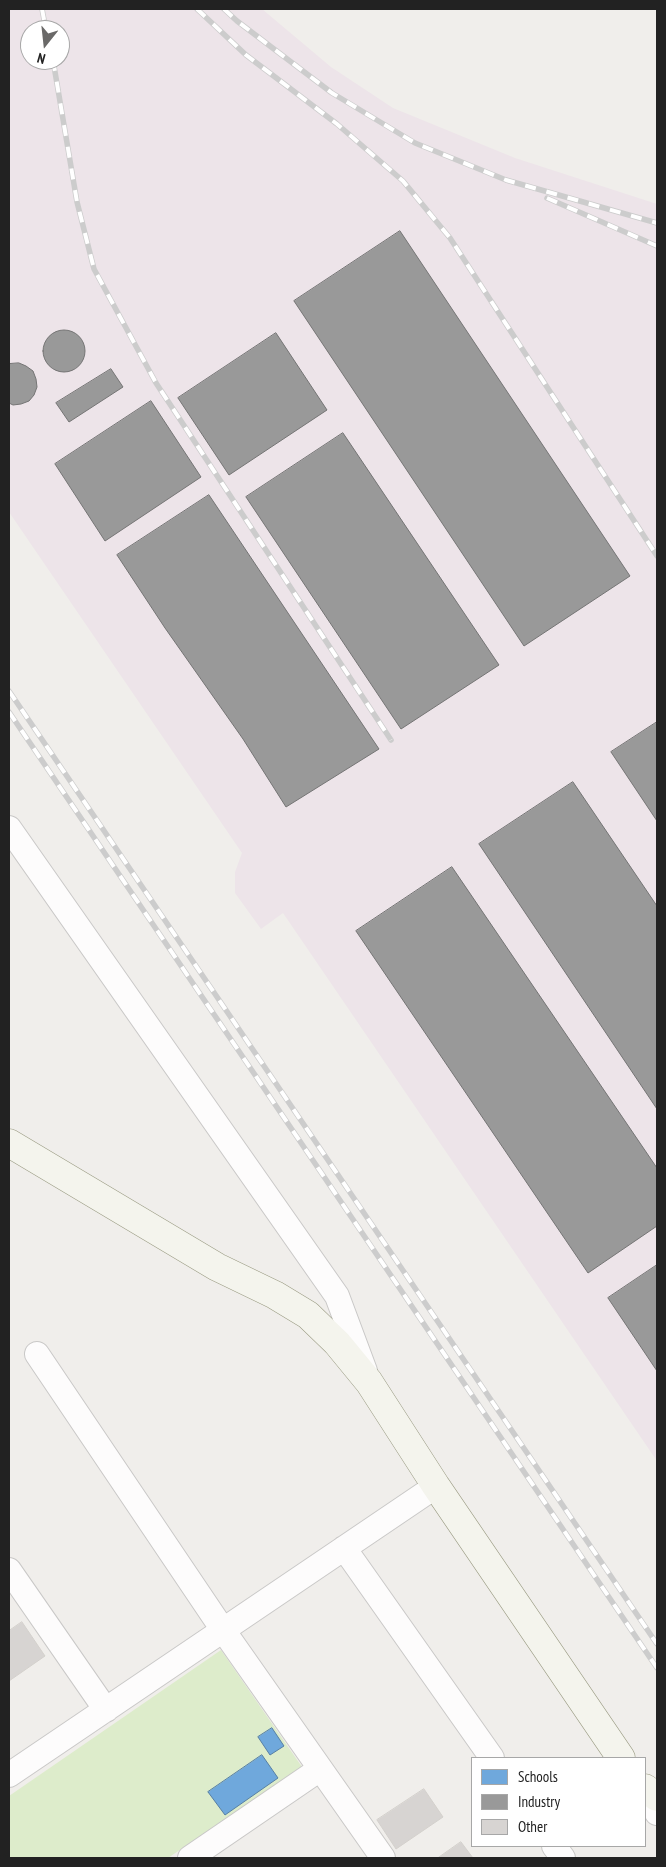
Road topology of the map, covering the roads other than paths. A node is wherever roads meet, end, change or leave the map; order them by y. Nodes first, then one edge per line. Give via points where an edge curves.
1 (9, 828) edge
2 (9, 1143) edge
3 (37, 1354) dead end
4 (369, 1382) junction
5 (436, 1486) junction
6 (344, 1548) junction
7 (9, 1570) edge
8 (223, 1630) junction
9 (106, 1710) junction
10 (491, 1757) edge
11 (620, 1757) edge
12 (320, 1769) junction
13 (9, 1775) edge
14 (646, 1789) edge
15 (646, 1796) edge
16 (657, 1797) edge
17 (657, 1813) edge
18 (555, 1847) edge
19 (200, 1855) edge
20 (383, 1858) edge
21 (563, 1858) edge

1 - 4 street via 337,1296
2 - 4 street via 217,1268 275,1295 308,1315 337,1343
3 - 8 street
4 - 5 street
5 - 6 street
5 - 11 street
6 - 8 street
6 - 10 street
7 - 9 street
8 - 9 street
8 - 12 street
9 - 13 street
12 - 19 street
12 - 20 street
14 - 16 street
15 - 17 street
18 - 21 street

